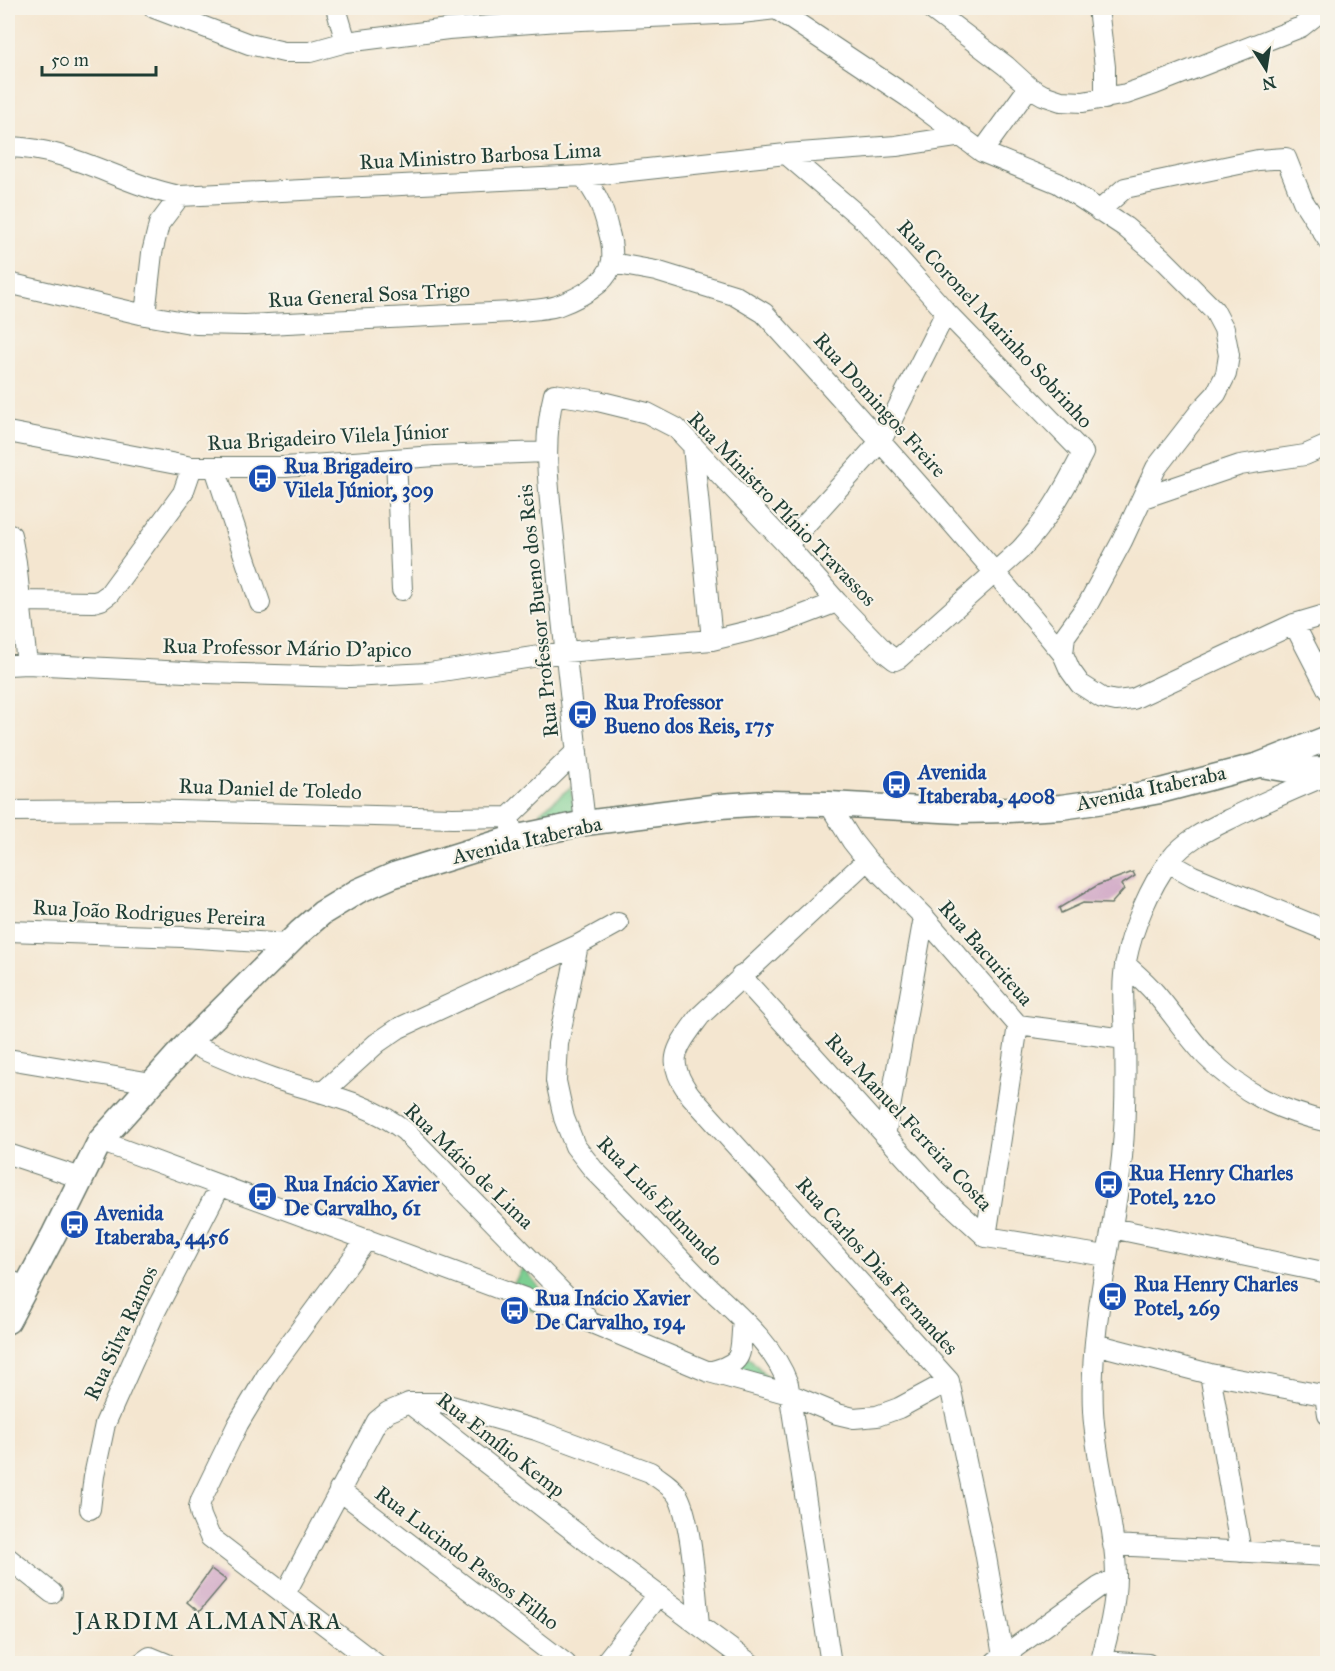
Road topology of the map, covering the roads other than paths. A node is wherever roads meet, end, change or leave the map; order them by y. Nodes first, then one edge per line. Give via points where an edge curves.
1 (154, 8) edge
2 (336, 8) edge
3 (776, 8) edge
4 (930, 8) edge
5 (1098, 8) edge
6 (1325, 8) edge
7 (346, 42) junction
8 (1029, 87) junction
9 (1105, 99) junction
10 (962, 136) junction
11 (8, 147) edge
12 (982, 152) junction
13 (786, 154) junction
14 (583, 176) junction
15 (180, 196) junction
16 (1099, 211) junction
17 (1328, 240) edge
18 (612, 263) junction
19 (8, 283) edge
20 (946, 312) junction
21 (145, 315) junction
22 (554, 394) joint
23 (8, 432) edge
24 (881, 441) junction
25 (1328, 445) edge
26 (693, 446) junction
27 (546, 452) junction
28 (396, 459) junction
29 (192, 468) junction
30 (215, 468) junction
31 (1143, 498) junction
32 (8, 533) edge
33 (787, 545) junction
34 (997, 572) junction
35 (402, 590) dead end
36 (20, 602) junction
37 (837, 602) junction
38 (260, 603) dead end
39 (1328, 614) edge
40 (1294, 624) junction
41 (712, 640) junction
42 (565, 652) junction
43 (1063, 654) junction
44 (17, 664) edge
45 (1328, 690) edge
46 (1328, 738) edge
47 (577, 751) junction
48 (1259, 765) junction
49 (1323, 768) edge
50 (829, 804) junction
51 (8, 811) edge
52 (585, 823) junction
53 (511, 828) junction
54 (867, 860) junction
55 (1168, 862) junction
56 (924, 916) junction
57 (1328, 917) edge
58 (1302, 921) junction
59 (618, 923) dead end
60 (8, 931) edge
61 (1328, 931) edge
62 (288, 944) junction
63 (578, 945) junction
64 (1125, 963) junction
65 (741, 976) junction
66 (1018, 1025) junction
67 (1125, 1039) junction
68 (188, 1043) junction
69 (8, 1059) edge
70 (152, 1083) junction
71 (322, 1092) junction
72 (1328, 1122) edge
73 (885, 1136) junction
74 (100, 1141) junction
75 (8, 1154) edge
76 (81, 1178) junction
77 (220, 1186) junction
78 (1112, 1228) junction
79 (986, 1237) junction
80 (367, 1239) junction
81 (1106, 1256) junction
82 (1328, 1273) edge
83 (16, 1283) edge
84 (743, 1320) junction
85 (8, 1322) edge
86 (592, 1323) junction
87 (1095, 1344) junction
88 (709, 1372) junction
89 (1209, 1374) junction
90 (949, 1381) junction
91 (789, 1394) junction
92 (1326, 1396) edge
93 (409, 1403) junction
94 (1328, 1415) edge
95 (339, 1490) junction
96 (90, 1509) dead end
97 (1113, 1545) junction
98 (1242, 1552) junction
99 (1328, 1556) edge
100 (8, 1558) edge
101 (1116, 1578) junction
102 (52, 1593) dead end
103 (285, 1594) junction
104 (658, 1595) junction
105 (699, 1625) junction
106 (998, 1660) edge
107 (1100, 1662) edge
108 (140, 1664) edge
109 (167, 1664) edge
110 (376, 1664) edge
111 (566, 1664) edge
112 (604, 1664) edge
113 (751, 1664) edge
114 (831, 1664) edge
115 (1148, 1664) edge

1 - 7 street via 249,44 284,52 310,52
2 - 7 street
3 - 7 street via 448,29
3 - 10 street
4 - 8 street
5 - 9 street
6 - 9 street via 1301,27 1155,84
8 - 9 street via 1061,101
8 - 12 street
10 - 12 street
10 - 13 street, Rua Ministro Barbosa Lima via 896,146
11 - 15 street, Rua Ministro Barbosa Lima via 59,154 154,191
12 - 16 street via 1058,183
13 - 14 street, Rua Ministro Barbosa Lima
13 - 20 street, Rua Coronel Marinho Sobrinho via 867,223
14 - 15 street, Rua Ministro Barbosa Lima
14 - 18 street via 597,194 606,219
15 - 21 street via 159,224
16 - 17 street via 1125,188 1258,160 1286,158 1303,201
16 - 31 street via 1163,259 1214,310 1224,329 1229,355 1226,374 1216,394 1156,468
18 - 21 street, Rua General Sosa Trigo via 605,277 586,293 556,306 512,312 245,325 196,324
18 - 24 street, Rua Domingos Freire via 734,295 764,313
19 - 21 street, Rua General Sosa Trigo
20 - 24 street
20 - 34 street, Rua Coronel Marinho Sobrinho via 1083,453 1038,531
22 - 26 street, Rua Ministro Plínio Travassos via 647,413 676,428
22 - 27 street, Rua Professor Bueno dos Reis
23 - 29 street, Rua Brigadeiro Vilela Júnior
24 - 33 street
24 - 34 street, Rua Domingos Freire
25 - 31 street via 1305,455 1240,465
26 - 33 street, Rua Ministro Plínio Travassos
26 - 41 street
27 - 28 street, Rua Brigadeiro Vilela Júnior
27 - 42 street, Rua Professor Bueno dos Reis
28 - 30 street, Rua Brigadeiro Vilela Júnior
28 - 35 street
29 - 30 street, Rua Brigadeiro Vilela Júnior
29 - 36 street via 183,493 109,594 94,602
30 - 38 street
31 - 43 street via 1088,604 1065,636
32 - 36 street
33 - 37 street, Rua Ministro Plínio Travassos
34 - 37 street, Rua Ministro Plínio Travassos via 895,660
34 - 43 street, Rua Domingos Freire
36 - 44 street
37 - 41 street, Rua Professor Mário D'apico via 782,623
39 - 40 street, Rua Domingos Freire
40 - 43 street, Rua Domingos Freire via 1133,699 1102,699 1080,684
40 - 45 street
41 - 42 street, Rua Professor Mário D'apico
42 - 44 street, Rua Professor Mário D'apico via 429,673 350,677
42 - 47 street, Rua Professor Bueno dos Reis
46 - 48 main road, Avenida Itaberaba
47 - 52 street, Rua Professor Bueno dos Reis
47 - 53 street
48 - 49 main road, Avenida Itaberaba via 1290,770
48 - 50 main road, Avenida Itaberaba via 1160,791 1061,807 960,811
49 - 55 street via 1198,835
50 - 52 main road, Avenida Itaberaba via 720,806
50 - 54 street, Rua Bacuriteua
51 - 53 street, Rua Daniel de Toledo via 430,817
52 - 53 main road, Avenida Itaberaba
53 - 62 main road, Avenida Itaberaba via 358,891 322,913
54 - 56 street, Rua Bacuriteua
54 - 65 street, Rua Carlos Dias Fernandes
55 - 58 street via 1192,876
55 - 64 street via 1136,926
56 - 66 street, Rua Bacuriteua
56 - 73 street
57 - 58 street
58 - 61 street
59 - 63 street
60 - 62 street, Rua João Rodrigues Pereira
62 - 68 main road, Avenida Itaberaba
63 - 71 street via 399,1028 377,1042
63 - 84 street, Rua Luís Edmundo via 558,1044 556,1081 575,1146 593,1169
64 - 67 street
64 - 72 street via 1208,1058 1244,1088 1295,1114
65 - 73 street, Rua Manuel Ferreira Costa
65 - 90 street, Rua Carlos Dias Fernandes via 700,1016 680,1043 675,1056 680,1080
66 - 67 street
66 - 79 street, Rua Bacuriteua
67 - 78 street via 1123,1146
68 - 70 main road, Avenida Itaberaba
68 - 71 street, Rua Mário de Lima via 272,1077
69 - 70 street
70 - 74 main road, Avenida Itaberaba
71 - 86 street, Rua Mário de Lima via 375,1112 405,1131
73 - 79 street, Rua Manuel Ferreira Costa
74 - 76 main road, Avenida Itaberaba
74 - 77 street
75 - 76 street
76 - 83 main road, Avenida Itaberaba via 54,1234
77 - 80 street
77 - 96 street, Rua Silva Ramos via 155,1312 105,1424
78 - 81 street
78 - 82 street
79 - 81 street, Rua Manuel Ferreira Costa
80 - 86 street
80 - 103 street via 269,1372 238,1424 199,1507 210,1537
81 - 87 street
83 - 85 main road, Avenida Itaberaba
84 - 88 street via 736,1362
84 - 91 street, Rua Luís Edmundo via 783,1370
86 - 88 street
87 - 89 street
87 - 97 street via 1093,1412
88 - 91 street
89 - 92 street
89 - 98 street
90 - 91 street via 899,1408 877,1416 854,1418
90 - 106 street, Rua Carlos Dias Fernandes via 985,1551
91 - 114 street, Rua Luís Edmundo
92 - 94 street
93 - 95 street, Rua Emílio Kemp via 377,1421
93 - 104 street, Rua Emílio Kemp
93 - 105 street via 441,1403 536,1430 650,1472 666,1483 678,1496 687,1524
95 - 103 street, Rua Emílio Kemp
95 - 111 street, Rua Lucindo Passos Filho
97 - 98 street
97 - 101 street
98 - 99 street
100 - 102 street
101 - 106 street
101 - 107 street
103 - 110 street
104 - 105 street, Rua Emílio Kemp
104 - 112 street
105 - 113 street, Rua Emílio Kemp
107 - 115 street
108 - 109 street via 150,1657

